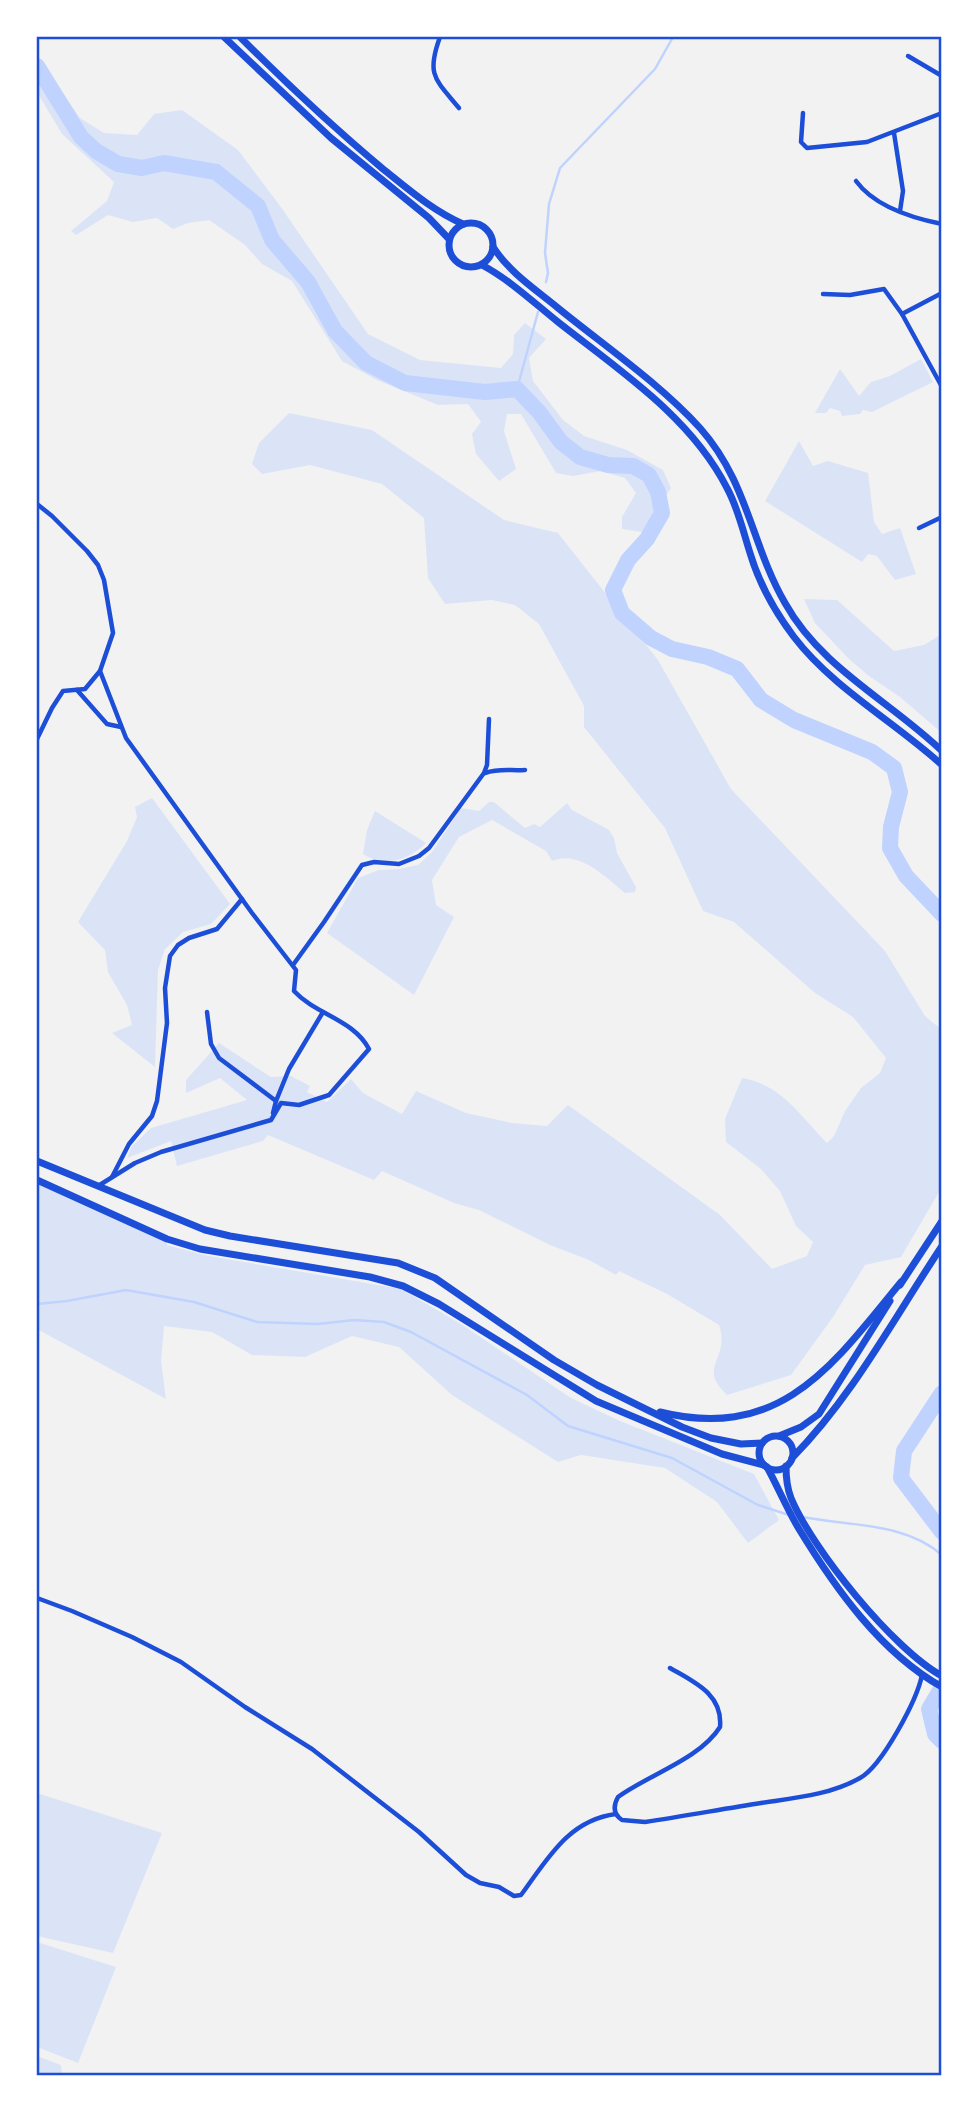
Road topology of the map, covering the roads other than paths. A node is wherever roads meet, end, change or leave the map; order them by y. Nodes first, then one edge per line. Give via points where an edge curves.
1 (224, 37) edge
2 (240, 37) edge
3 (440, 37) edge
4 (908, 56) dead end
5 (942, 76) edge
6 (459, 108) dead end
7 (803, 113) dead end
8 (942, 113) edge
9 (894, 133) junction
10 (856, 181) dead end
11 (900, 211) junction
12 (463, 224) junction
13 (942, 224) edge
14 (449, 239) junction
15 (493, 247) junction
16 (482, 265) junction
17 (942, 293) edge
18 (822, 294) dead end
19 (902, 314) junction
20 (942, 387) edge
21 (37, 504) edge
22 (942, 517) edge
23 (919, 528) dead end
24 (100, 671) junction
25 (77, 690) junction
26 (489, 719) dead end
27 (122, 727) junction
28 (37, 739) edge
29 (942, 751) edge
30 (942, 765) edge
31 (525, 770) dead end
32 (484, 773) junction
33 (242, 899) junction
34 (293, 965) junction
35 (207, 1012) dead end
36 (323, 1012) junction
37 (276, 1101) junction
38 (271, 1120) junction
39 (37, 1161) edge
40 (111, 1179) junction
41 (37, 1180) edge
42 (97, 1186) junction
43 (942, 1221) edge
44 (942, 1246) edge
45 (901, 1282) junction
46 (645, 1408) junction
47 (779, 1436) junction
48 (762, 1443) junction
49 (792, 1458) junction
50 (766, 1466) junction
51 (786, 1466) junction
52 (791, 1506) junction
53 (803, 1526) junction
54 (37, 1598) edge
55 (670, 1668) dead end
56 (922, 1675) junction
57 (940, 1675) edge
58 (942, 1687) edge
59 (616, 1814) junction

1 - 14 highway via 331,138
2 - 12 highway via 354,145 429,205
3 - 6 street via 432,69
4 - 5 street
7 - 9 street via 801,142 807,148 867,142
8 - 9 street
9 - 11 street via 903,191
10 - 11 street via 878,201
11 - 13 street
12 - 14 highway
12 - 15 highway via 485,228
14 - 16 highway via 450,255 457,263
15 - 16 highway
15 - 29 highway via 521,279 701,429 736,483 774,581 808,636 840,669
16 - 30 highway via 584,342 687,430 728,489 763,587 795,639 838,681
17 - 19 street
18 - 19 street via 884,289
19 - 20 street
21 - 24 street via 72,534 104,580 113,633
22 - 23 street
24 - 25 street via 85,689
24 - 27 street
25 - 27 street via 107,724
25 - 28 street via 63,691
26 - 32 street
27 - 33 street
31 - 32 street
32 - 34 street via 419,856 399,864 362,865
33 - 34 street
33 - 40 street via 217,929 189,938 170,956 157,1101
34 - 36 street via 294,991
35 - 37 street via 211,1044 219,1058
36 - 37 street
36 - 38 street via 363,1037 369,1049 329,1095 299,1105 281,1103
37 - 38 street
38 - 40 street via 161,1152
39 - 42 highway
40 - 42 street
41 - 50 highway via 200,1249 403,1286 596,1401 722,1454
42 - 46 highway via 205,1230 398,1263 435,1278 562,1365
43 - 45 highway
44 - 49 highway via 853,1384
45 - 46 highway via 836,1361 799,1391 771,1406 715,1420
45 - 47 highway via 819,1413
46 - 48 highway via 719,1440
47 - 48 highway
47 - 49 highway via 789,1442
48 - 50 highway via 759,1455
49 - 51 highway
50 - 51 highway
50 - 52 highway
51 - 52 highway
52 - 53 highway
53 - 56 highway via 831,1575 866,1621
53 - 57 highway via 875,1617 918,1661
54 - 59 street via 132,1636 181,1662 312,1749 484,1885 521,1895 568,1836 586,1823
55 - 59 street via 712,1695 719,1708 720,1727 694,1752 618,1797
56 - 58 highway
56 - 59 street via 918,1694 877,1763 861,1778 825,1792 645,1822 630,1823

